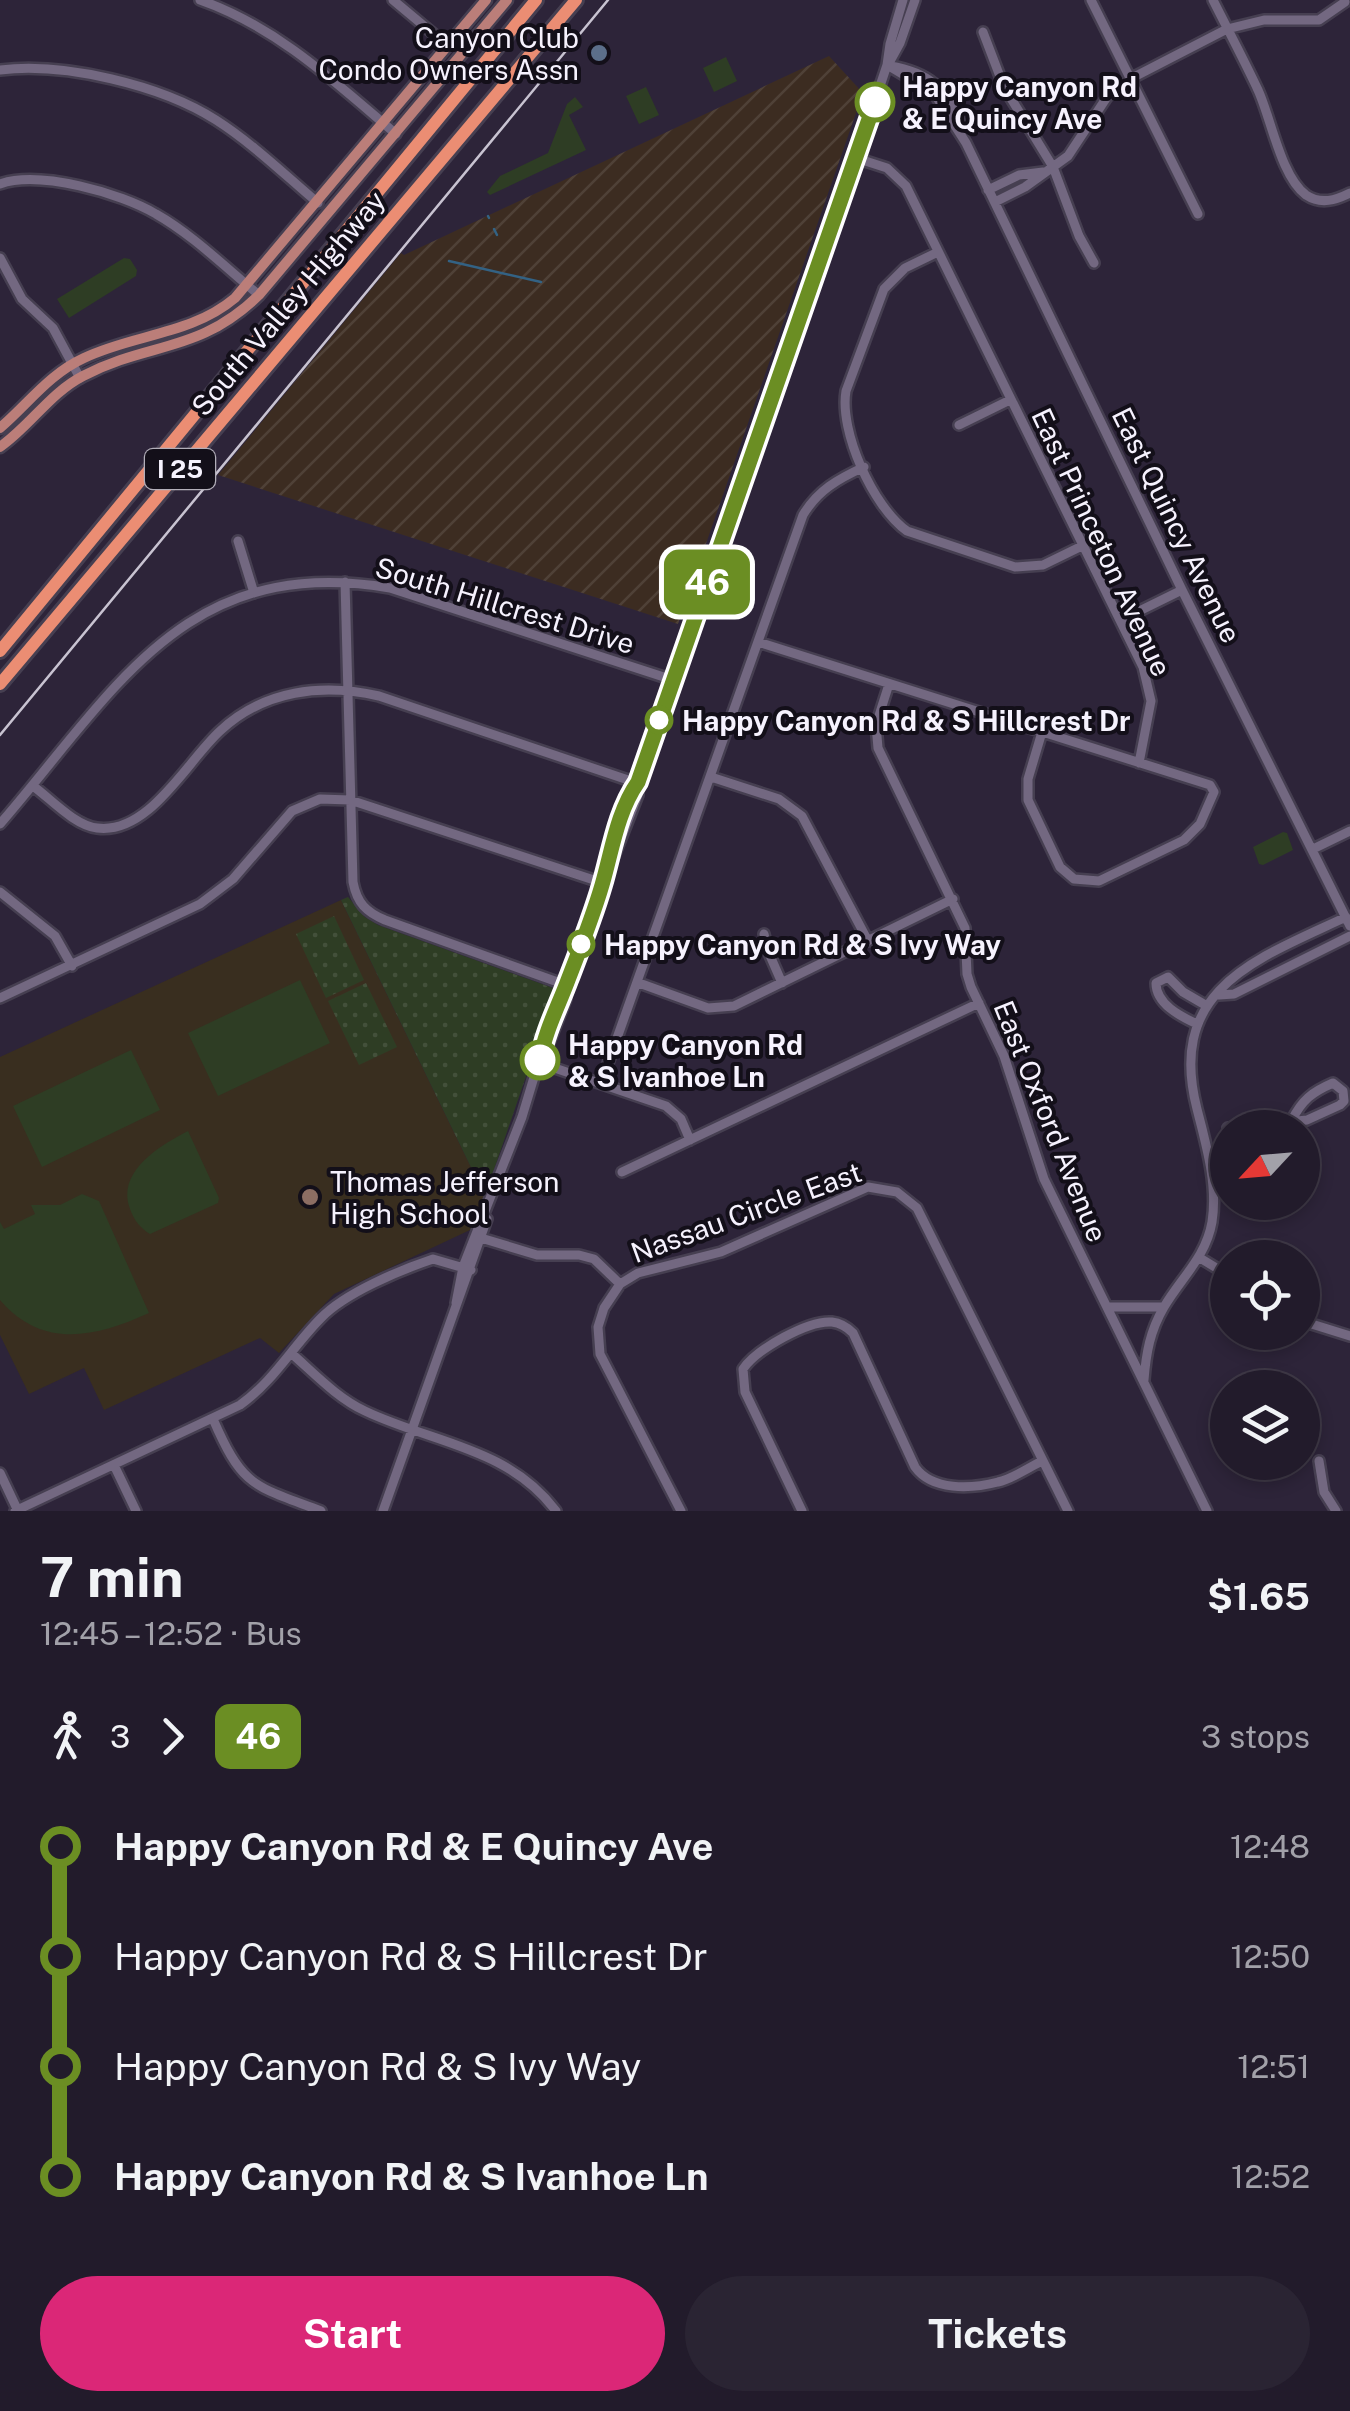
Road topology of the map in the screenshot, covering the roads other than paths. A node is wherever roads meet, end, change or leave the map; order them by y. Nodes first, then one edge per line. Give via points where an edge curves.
1 (200, 0) edge
2 (393, 0) edge
3 (486, 0) edge
4 (507, 0) edge
5 (536, 0) edge
6 (576, 0) edge
7 (903, 0) edge
8 (915, 0) edge
9 (1091, 0) edge
10 (1213, 0) edge
11 (1346, 4) edge
12 (1227, 29) junction
13 (983, 32) dead end
14 (448, 46) junction
15 (888, 65) junction
16 (0, 70) edge
17 (1132, 78) junction
18 (384, 123) junction
19 (396, 134) junction
20 (856, 158) junction
21 (1048, 170) junction
22 (0, 184) edge
23 (988, 190) junction
24 (1350, 193) edge
25 (994, 202) junction
26 (318, 203) junction
27 (1198, 214) dead end
28 (938, 252) junction
29 (0, 258) edge
30 (1094, 263) dead end
31 (247, 285) junction
32 (260, 295) junction
33 (73, 363) junction
34 (80, 378) junction
35 (1010, 400) junction
36 (959, 424) dead end
37 (0, 428) edge
38 (0, 447) edge
39 (864, 467) junction
40 (238, 541) dead end
41 (1084, 545) junction
42 (345, 582) junction
43 (1182, 590) junction
44 (254, 593) junction
45 (1121, 620) junction
46 (758, 642) junction
47 (0, 651) edge
48 (672, 680) junction
49 (0, 684) edge
50 (889, 684) junction
51 (348, 689) junction
52 (1042, 732) junction
53 (1139, 764) junction
54 (711, 776) junction
55 (638, 782) junction
56 (33, 786) junction
57 (350, 800) junction
58 (0, 824) edge
59 (1350, 831) edge
60 (1313, 849) junction
61 (602, 883) junction
62 (0, 892) edge
63 (953, 899) junction
64 (1348, 921) edge
65 (764, 934) dead end
66 (1350, 936) edge
67 (868, 941) junction
68 (72, 966) junction
69 (782, 983) junction
70 (640, 984) junction
71 (566, 985) junction
72 (1219, 995) junction
73 (0, 998) edge
74 (979, 1002) junction
75 (1207, 1006) junction
76 (1197, 1024) junction
77 (540, 1063) junction
78 (602, 1083) junction
79 (1292, 1120) joint
80 (1210, 1131) edge
81 (1203, 1132) junction
82 (690, 1140) junction
83 (622, 1172) dead end
84 (479, 1237) junction
85 (1200, 1258) junction
86 (1210, 1264) edge
87 (467, 1269) junction
88 (620, 1284) junction
89 (1107, 1307) junction
90 (1164, 1307) junction
91 (1320, 1326) edge
92 (1350, 1336) edge
93 (291, 1353) junction
94 (1143, 1382) junction
95 (212, 1419) junction
96 (412, 1430) junction
97 (1042, 1461) junction
98 (114, 1465) junction
99 (1320, 1467) edge
100 (0, 1473) edge
101 (16, 1511) edge
102 (136, 1511) edge
103 (321, 1511) edge
104 (383, 1511) edge
105 (556, 1511) edge
106 (680, 1511) edge
107 (802, 1511) edge
108 (1068, 1511) edge
109 (1207, 1511) edge
110 (1336, 1511) edge

1 - 18 street via 282,40
2 - 14 street
3 - 14 main road
4 - 19 main road
5 - 47 highway, South Valley Highway / I 25
6 - 49 highway, South Valley Highway / I 25
7 - 15 street
8 - 15 street
9 - 17 street
10 - 12 street
11 - 12 street via 1319,20 1264,20
12 - 17 street
12 - 24 street via 1299,188 1324,201
13 - 21 street
14 - 18 main road
15 - 20 street
15 - 23 street, East Quincy Avenue via 934,93
16 - 26 street via 65,71 189,106 228,128
17 - 21 street via 1107,98 1078,145
17 - 27 street
18 - 19 street
18 - 26 main road
19 - 32 main road
20 - 28 street, East Princeton Avenue via 887,168 903,182
20 - 48 street
21 - 23 street
21 - 25 street
21 - 30 street
22 - 31 street via 50,179 143,208
23 - 25 street, East Quincy Avenue
25 - 43 street, East Quincy Avenue
26 - 31 main road
28 - 35 street, East Princeton Avenue
28 - 39 street via 905,268 884,289 853,372 845,422
29 - 33 street
31 - 32 street
31 - 33 main road via 192,325
32 - 34 main road via 206,335
33 - 34 street
33 - 37 main road
34 - 38 main road
35 - 36 street, East Princeton Avenue
35 - 41 street, East Princeton Avenue
39 - 41 street via 893,520 919,537 1015,567 1043,565
39 - 46 street via 830,484 810,505
40 - 44 street
41 - 45 street, East Princeton Avenue
42 - 44 street, South Hillcrest Drive
42 - 48 street, South Hillcrest Drive via 409,593
42 - 51 street
43 - 45 street
43 - 60 street, East Quincy Avenue
44 - 56 street, South Hillcrest Drive via 188,620 144,654
45 - 53 street, East Princeton Avenue via 1149,685 1150,718
46 - 50 street
46 - 54 street
48 - 55 street
50 - 52 street
50 - 63 street, East Oxford Avenue via 876,725 878,748
51 - 55 street
51 - 56 street via 293,692 238,716 154,805 121,824 82,823
51 - 57 street
52 - 53 street
52 - 53 street via 1028,800 1060,867 1074,879 1099,880 1184,840 1200,824 1213,787
54 - 67 street via 780,799 802,816
54 - 70 street
55 - 61 street
56 - 58 street, South Hillcrest Drive
57 - 61 street
57 - 68 street via 320,799 292,810 223,888
57 - 71 street via 353,882 371,914
59 - 60 street
60 - 64 street, East Quincy Avenue
61 - 71 street
62 - 68 street via 55,936
63 - 67 street
63 - 74 street, East Oxford Avenue via 966,932 966,974
64 - 72 street via 1241,968
65 - 69 street
66 - 72 street via 1234,994
67 - 69 street
68 - 73 street
69 - 70 street via 734,1006 708,1008
70 - 78 street
71 - 77 street
72 - 75 street
74 - 82 street
74 - 89 street, East Oxford Avenue via 1044,1179
75 - 76 street
75 - 76 street via 1168,978 1156,983 1166,1004
76 - 81 street via 1191,1077
77 - 78 street
77 - 84 street
78 - 82 street via 675,1112
79 - 79 street via 1340,1105 1344,1091 1332,1084 1312,1093
80 - 81 street
81 - 85 street via 1214,1200
82 - 83 street
84 - 87 street
84 - 88 street via 537,1255 594,1259
85 - 86 street
85 - 90 street
87 - 93 street via 434,1259 353,1294
87 - 96 street
88 - 97 street, Nassau Circle East via 638,1273 721,1252 868,1186 897,1192 917,1208
88 - 106 street, Nassau Circle East via 601,1316 600,1354
89 - 90 street
89 - 94 street, East Oxford Avenue
90 - 94 street via 1148,1340
91 - 92 street
93 - 95 street via 248,1400
93 - 96 street via 350,1403
94 - 109 street, East Oxford Avenue
95 - 98 street
95 - 103 street via 242,1474 264,1490
96 - 104 street
96 - 105 street via 503,1463
97 - 107 street via 1000,1482 931,1482 915,1467 853,1332 836,1322 816,1323 762,1349 743,1368 744,1392
97 - 108 street, Nassau Circle East
98 - 101 street
98 - 102 street
99 - 110 street
100 - 101 street

